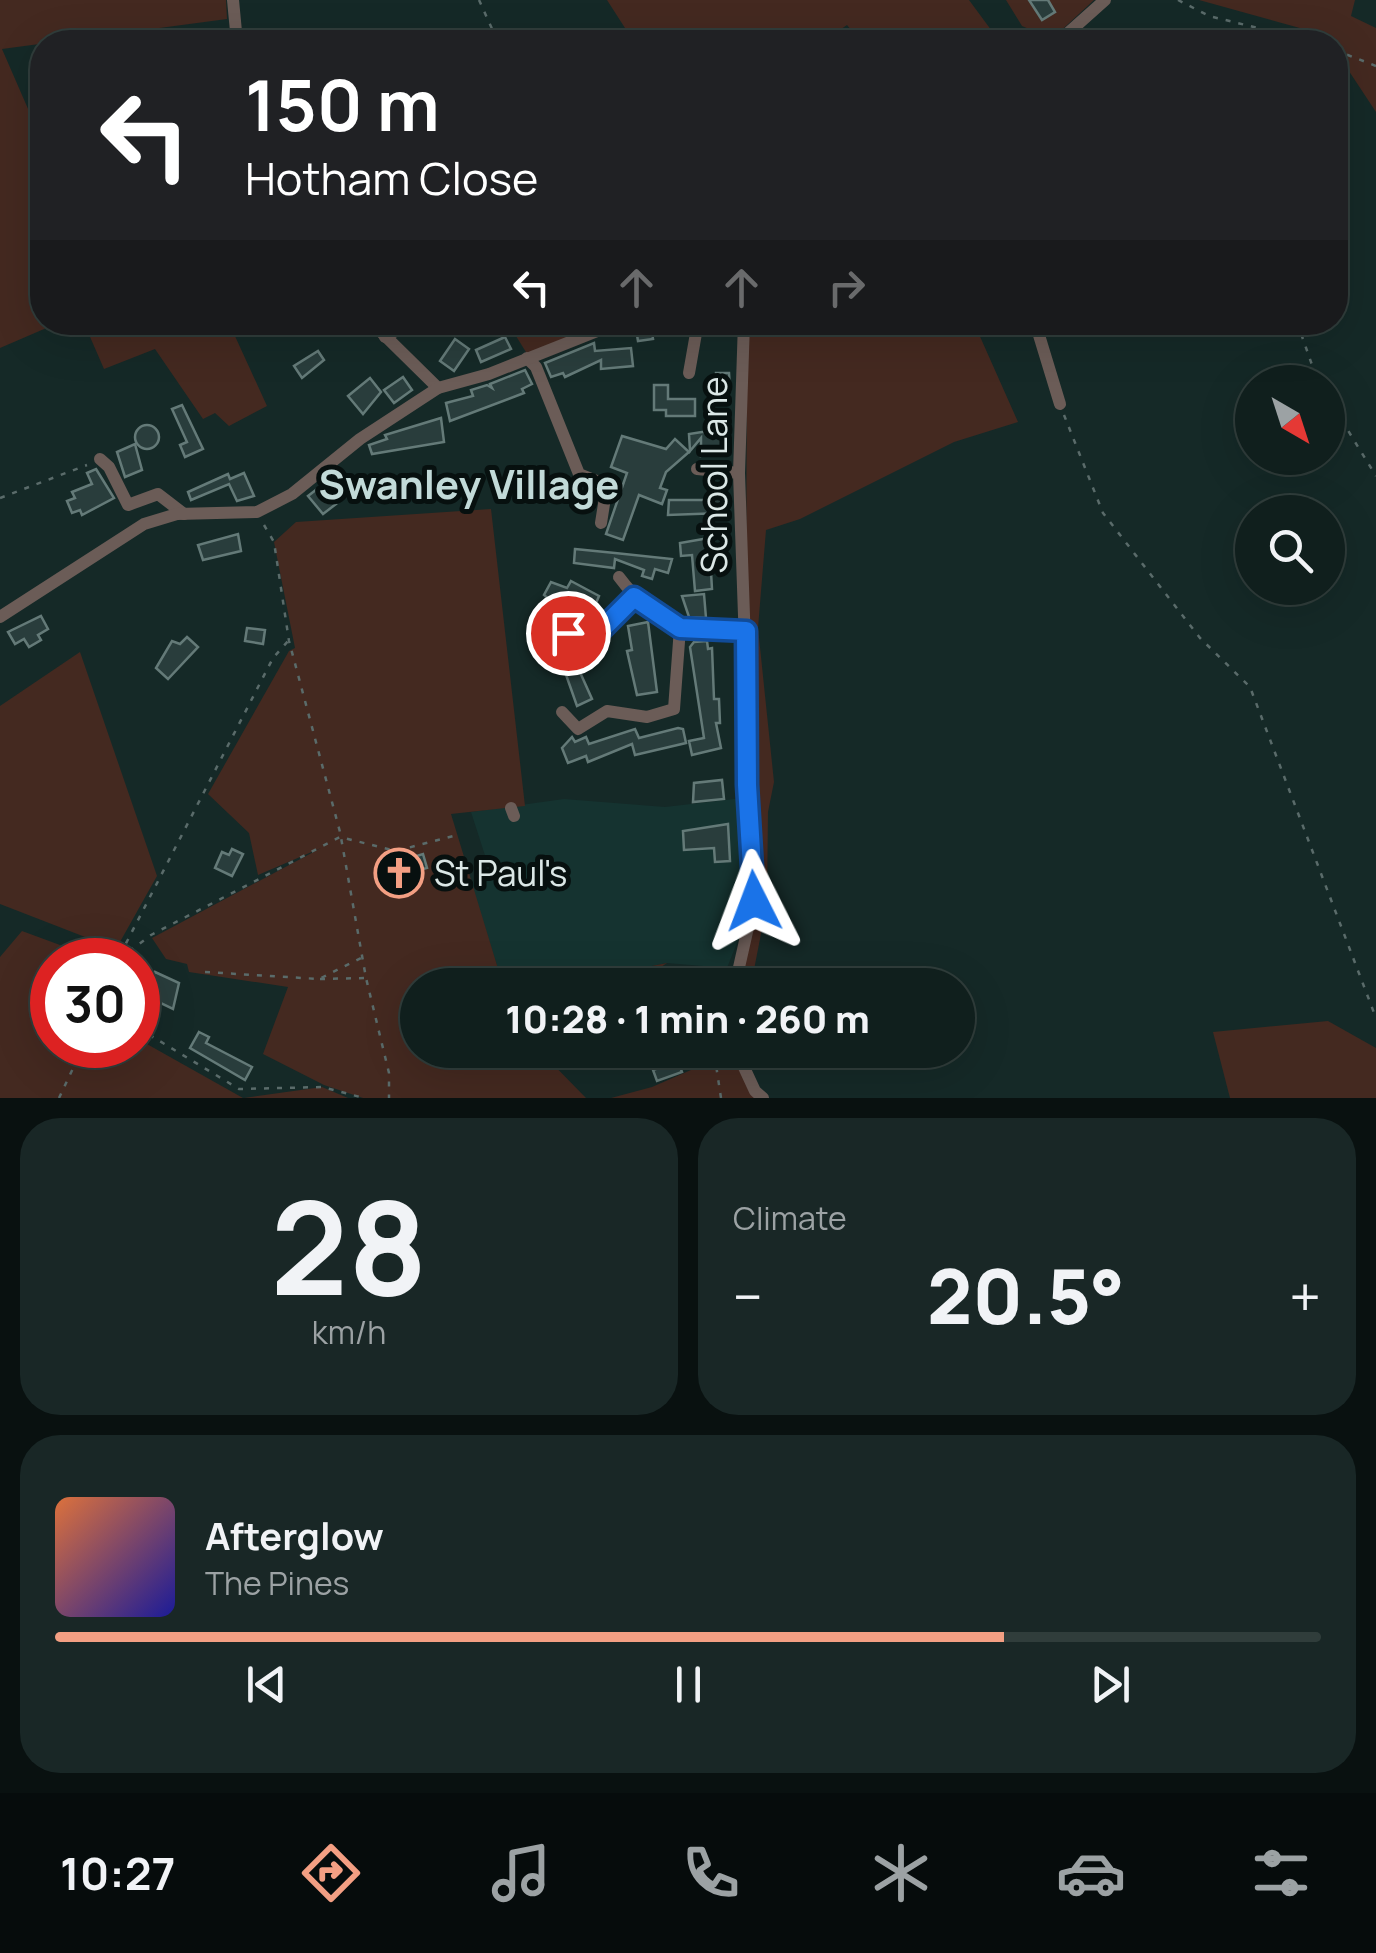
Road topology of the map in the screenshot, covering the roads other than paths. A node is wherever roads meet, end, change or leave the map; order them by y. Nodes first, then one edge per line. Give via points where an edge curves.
1 (232, 0) edge
2 (1105, 0) edge
3 (236, 30) edge
4 (1071, 30) edge
5 (388, 335) edge
6 (586, 335) edge
7 (696, 335) edge
8 (744, 335) edge
9 (1039, 335) edge
10 (385, 337) joint
11 (527, 358) junction
12 (689, 374) dead end
13 (438, 388) junction
14 (1060, 404) road end
15 (100, 459) road end
16 (697, 469) dead end
17 (739, 473) junction
18 (184, 514) junction
19 (602, 524) dead end
20 (618, 577) dead end
21 (634, 597) junction
22 (0, 617) edge
23 (556, 618) dead end
24 (680, 628) junction
25 (746, 631) junction
26 (562, 712) dead end
27 (739, 968) edge
28 (744, 1068) edge
29 (764, 1098) edge

1 - 3 street
2 - 4 street
5 - 10 street
6 - 11 street
7 - 12 street
8 - 17 street, School Lane
9 - 14 street
10 - 13 street
11 - 13 street
11 - 19 street via 579,474 607,485
13 - 18 street via 257,512
15 - 18 street via 128,505 158,494
16 - 17 street
17 - 25 street, School Lane
18 - 22 street via 144,524
20 - 21 street
21 - 23 street via 600,631 568,633
21 - 24 street
24 - 25 street
24 - 26 street via 674,709 647,717 607,711 578,729
25 - 27 street, School Lane via 754,901
28 - 29 street

